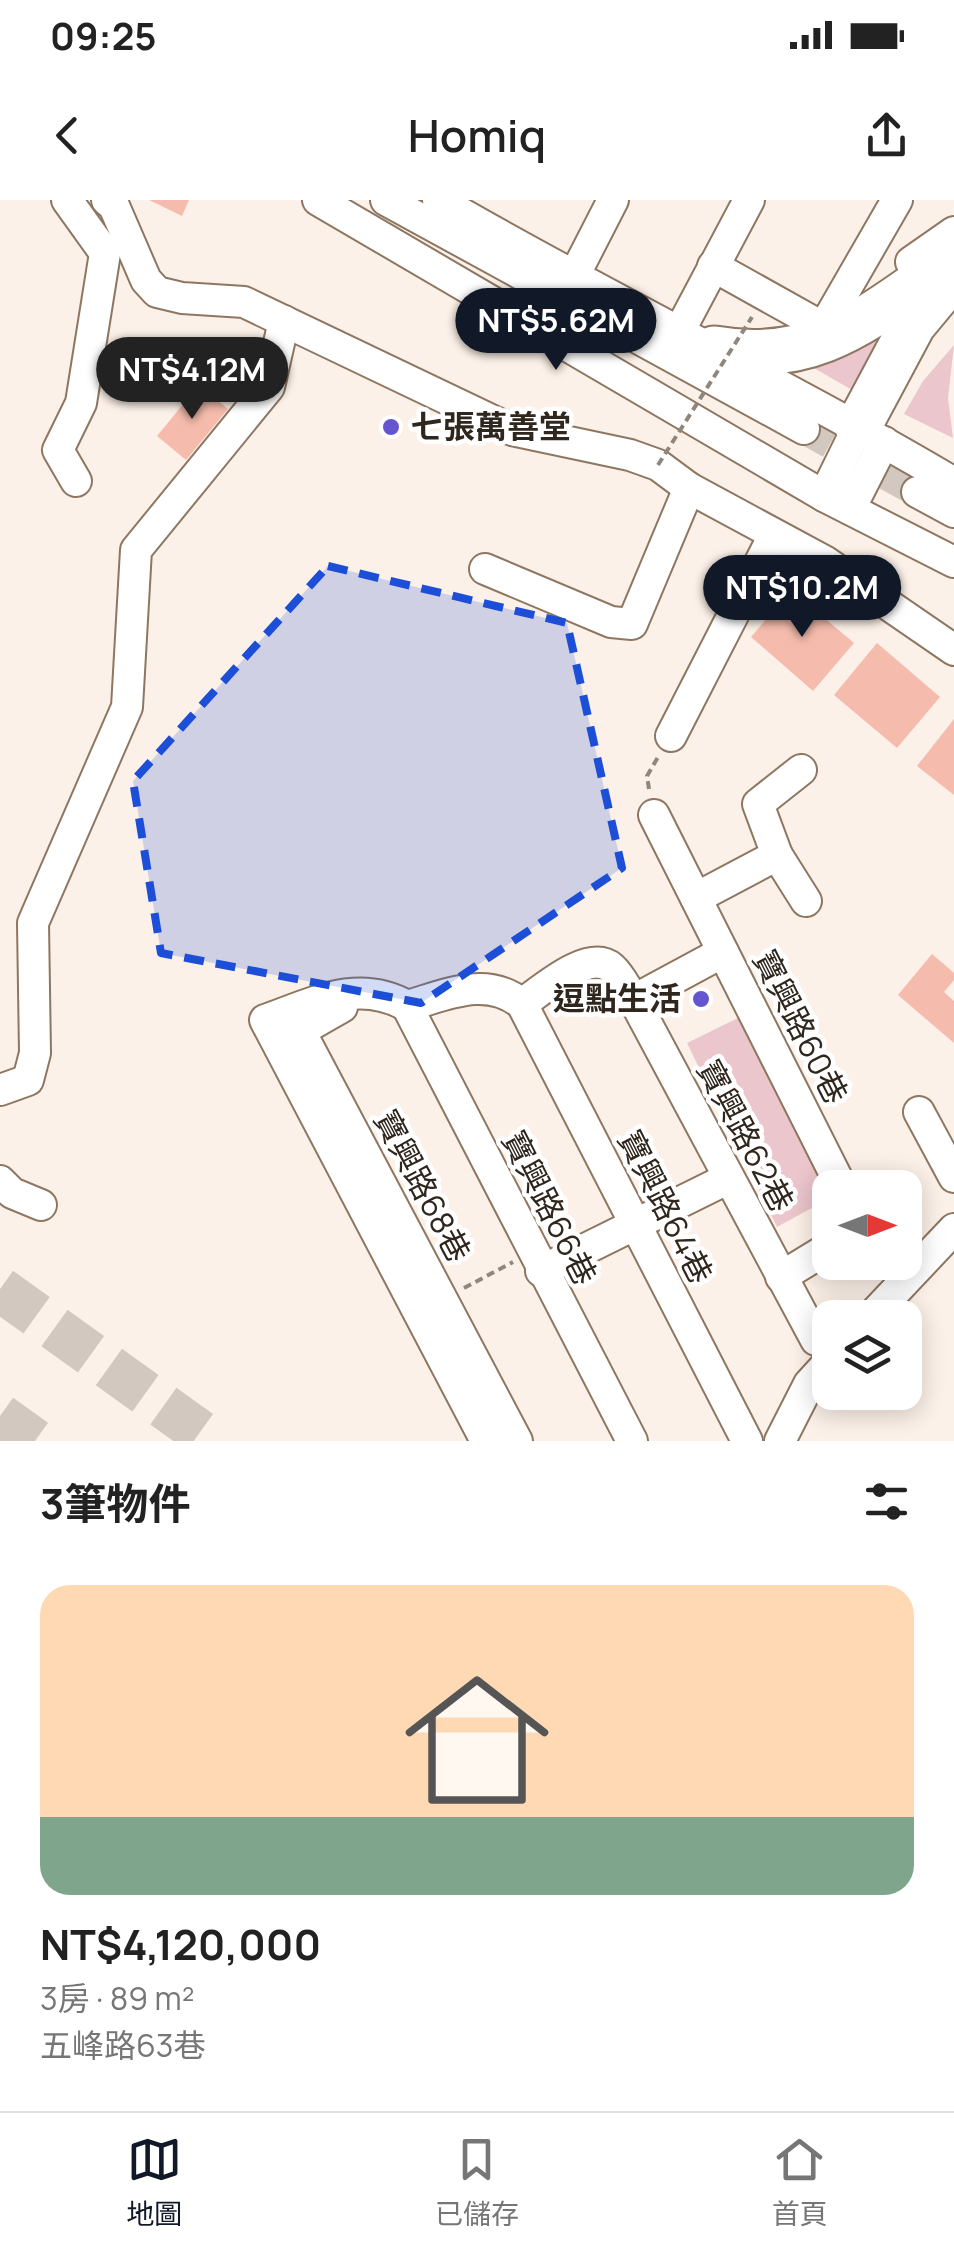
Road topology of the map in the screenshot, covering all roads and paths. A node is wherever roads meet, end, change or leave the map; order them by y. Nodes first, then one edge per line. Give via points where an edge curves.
1 (68, 200) edge
2 (106, 200) edge
3 (318, 200) edge
4 (386, 200) edge
5 (438, 200) edge
6 (614, 200) edge
7 (749, 200) edge
8 (897, 200) edge
9 (469, 208) edge
10 (954, 232) edge
11 (954, 259) edge
12 (713, 266) junction
13 (954, 275) edge
14 (573, 278) junction
15 (752, 317) dead end
16 (954, 319) edge
17 (284, 321) junction
18 (824, 321) junction
19 (696, 340) junction
20 (804, 429) tunnel mouth
21 (871, 434) junction
22 (658, 465) junction
23 (76, 481) dead end
24 (954, 482) edge
25 (689, 488) junction
26 (916, 492) tunnel mouth
27 (837, 502) junction
28 (954, 512) edge
29 (774, 535) junction
30 (954, 562) edge
31 (485, 568) dead end
32 (954, 650) edge
33 (671, 736) joint
34 (801, 770) dead end
35 (654, 815) joint
36 (777, 855) junction
37 (696, 898) junction
38 (806, 901) dead end
39 (723, 952) junction
40 (366, 993) junction
41 (634, 1000) junction
42 (522, 1004) junction
43 (407, 1006) junction
44 (0, 1090) edge
45 (919, 1112) dead end
46 (833, 1170) edge
47 (954, 1177) edge
48 (726, 1178) junction
49 (0, 1181) edge
50 (41, 1205) dead end
51 (634, 1223) junction
52 (954, 1229) edge
53 (922, 1253) edge
54 (812, 1258) edge
55 (537, 1262) junction
56 (781, 1276) junction
57 (480, 1280) dead end
58 (888, 1280) edge
59 (867, 1300) edge
60 (812, 1333) edge
61 (812, 1381) edge
62 (779, 1439) edge
63 (486, 1441) edge
64 (517, 1441) edge
65 (632, 1441) edge
66 (747, 1441) edge

1 - 23 street via 105,253 81,404 58,450
2 - 17 street via 157,292 244,302
3 - 27 street
4 - 20 street
5 - 9 street
6 - 14 street
7 - 12 street
8 - 18 street
9 - 14 street
10 - 18 street
11 - 19 highway via 810,347 741,354
12 - 18 street
12 - 19 street
13 - 21 highway via 913,324
14 - 19 street
15 - 22 path, bridge
16 - 21 highway
17 - 22 street via 512,430
17 - 44 street via 269,386 136,550 127,706 33,923 35,1053 28,1080
18 - 19 street via 741,344
19 - 21 street
21 - 24 street
21 - 27 street
22 - 25 street
25 - 29 street
25 - 31 street via 632,624 611,622
26 - 28 street
27 - 30 street
29 - 32 street via 826,562
29 - 33 street
33 - 35 path via 647,776
34 - 36 street via 758,804
35 - 37 street, 寶興路60巷
36 - 37 street
36 - 38 street
37 - 39 street, 寶興路60巷
39 - 41 street
39 - 46 street, 寶興路60巷
40 - 43 street
40 - 63 street via 334,996 265,1020
40 - 64 street, 寶興路68巷 via 300,1032
41 - 42 street, 寶興路62巷 via 607,963 583,963
41 - 48 street, 寶興路62巷
42 - 43 street via 479,986
42 - 51 street, 寶興路64巷
43 - 55 street, 寶興路66巷
45 - 47 street
48 - 51 street
48 - 56 street, 寶興路62巷
49 - 50 street
51 - 55 street
51 - 66 street, 寶興路64巷
52 - 53 street
54 - 56 street
55 - 57 path
55 - 65 street, 寶興路66巷
56 - 60 street, 寶興路62巷
58 - 59 street
61 - 62 street

